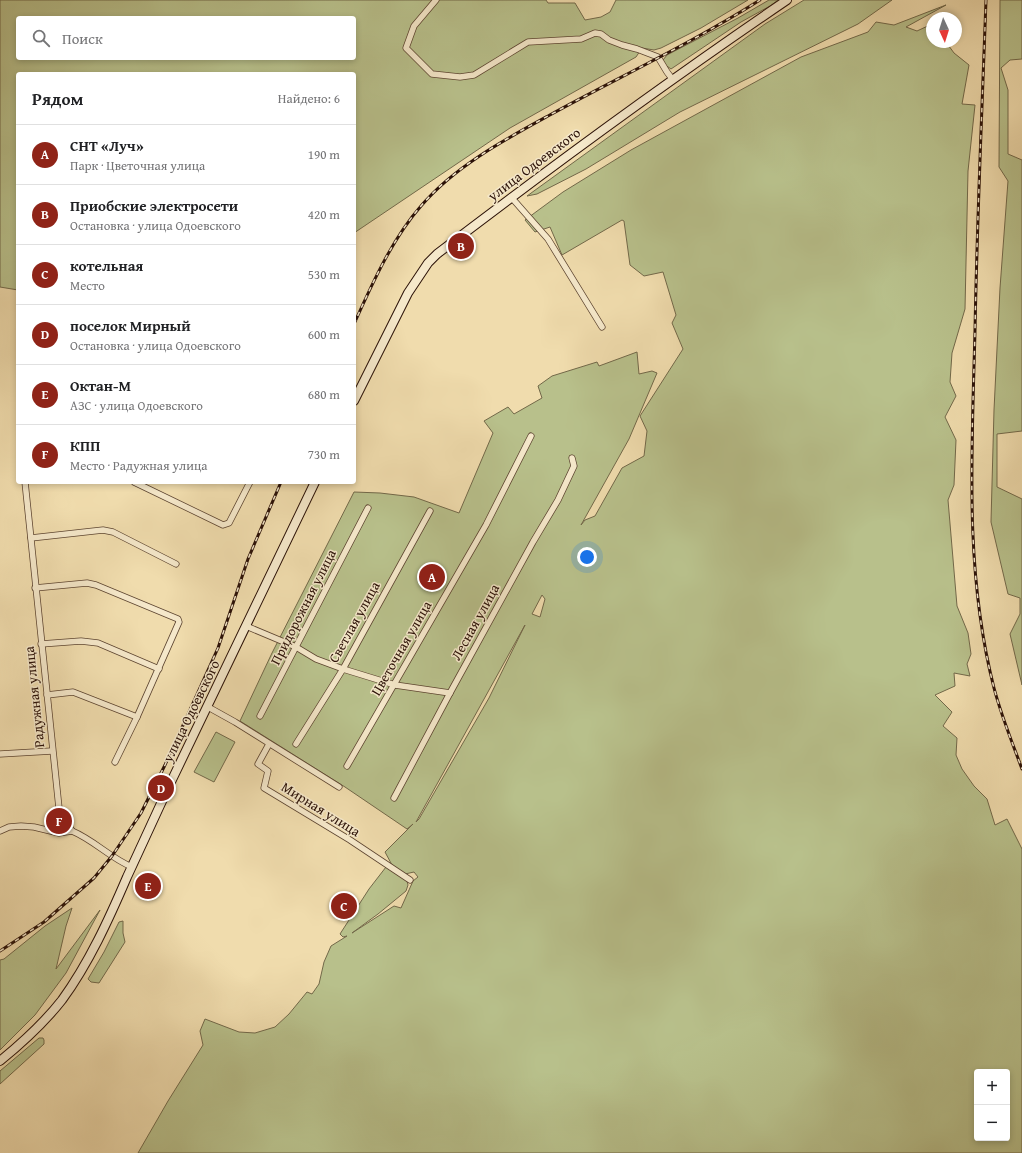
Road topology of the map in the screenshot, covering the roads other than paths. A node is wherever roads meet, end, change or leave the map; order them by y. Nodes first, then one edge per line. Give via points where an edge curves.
1 (436, 0) edge
2 (787, 0) edge
3 (673, 80) junction
4 (511, 197) junction
5 (602, 327) dead end
6 (356, 397) edge
7 (531, 436) dead end
8 (572, 458) dead end
9 (25, 484) edge
10 (138, 484) edge
11 (248, 484) edge
12 (314, 484) edge
13 (368, 508) dead end
14 (430, 511) dead end
15 (31, 538) junction
16 (176, 564) dead end
17 (35, 588) junction
18 (246, 626) junction
19 (41, 644) junction
20 (296, 647) junction
21 (343, 668) junction
22 (159, 669) junction
23 (395, 685) junction
24 (450, 693) junction
25 (47, 695) junction
26 (208, 707) junction
27 (260, 716) dead end
28 (137, 717) junction
29 (269, 744) junction
30 (296, 744) dead end
31 (52, 751) junction
32 (0, 754) edge
33 (115, 762) dead end
34 (347, 766) dead end
35 (339, 787) dead end
36 (394, 798) dead end
37 (0, 831) edge
38 (72, 831) junction
39 (132, 866) junction
40 (410, 880) dead end
41 (0, 1061) edge

1 - 3 street via 414,26 406,48 432,74 460,77 474,75 528,42 581,39 595,33 658,58
2 - 3 street, улица Одоевского
3 - 4 street, улица Одоевского
4 - 5 street via 548,239
4 - 6 street, улица Одоевского via 428,263 404,300
7 - 23 street, Цветочная улица via 486,525
8 - 24 street, Лесная улица via 574,466 558,500
9 - 15 street, Радужная улица
10 - 11 street via 223,525 229,523
12 - 18 street, улица Одоевского
13 - 20 street, Придорожная улица
14 - 21 street, Светлая улица
15 - 16 street via 103,530 113,532
15 - 17 street, Радужная улица
17 - 19 street, Радужная улица
17 - 22 street via 88,583 178,619 180,622
18 - 20 street
18 - 26 street, улица Одоевского
19 - 22 street via 81,641 98,643
19 - 25 street, Радужная улица
20 - 21 street via 316,659
20 - 27 street, Придорожная улица
21 - 23 street
21 - 30 street, Светлая улица
22 - 28 street
23 - 24 street
23 - 34 street, Цветочная улица
24 - 36 street, Лесная улица
25 - 28 street via 73,692
25 - 31 street, Радужная улица
26 - 29 street
26 - 39 street, улица Одоевского
28 - 33 street
29 - 35 street
29 - 40 street, Мирная улица via 258,764 268,771 264,788
31 - 32 street
31 - 38 street, Радужная улица via 60,813
37 - 38 street via 21,826 59,832
38 - 39 street via 85,836 122,863
39 - 41 street, улица Одоевского via 102,931 71,987 32,1034

